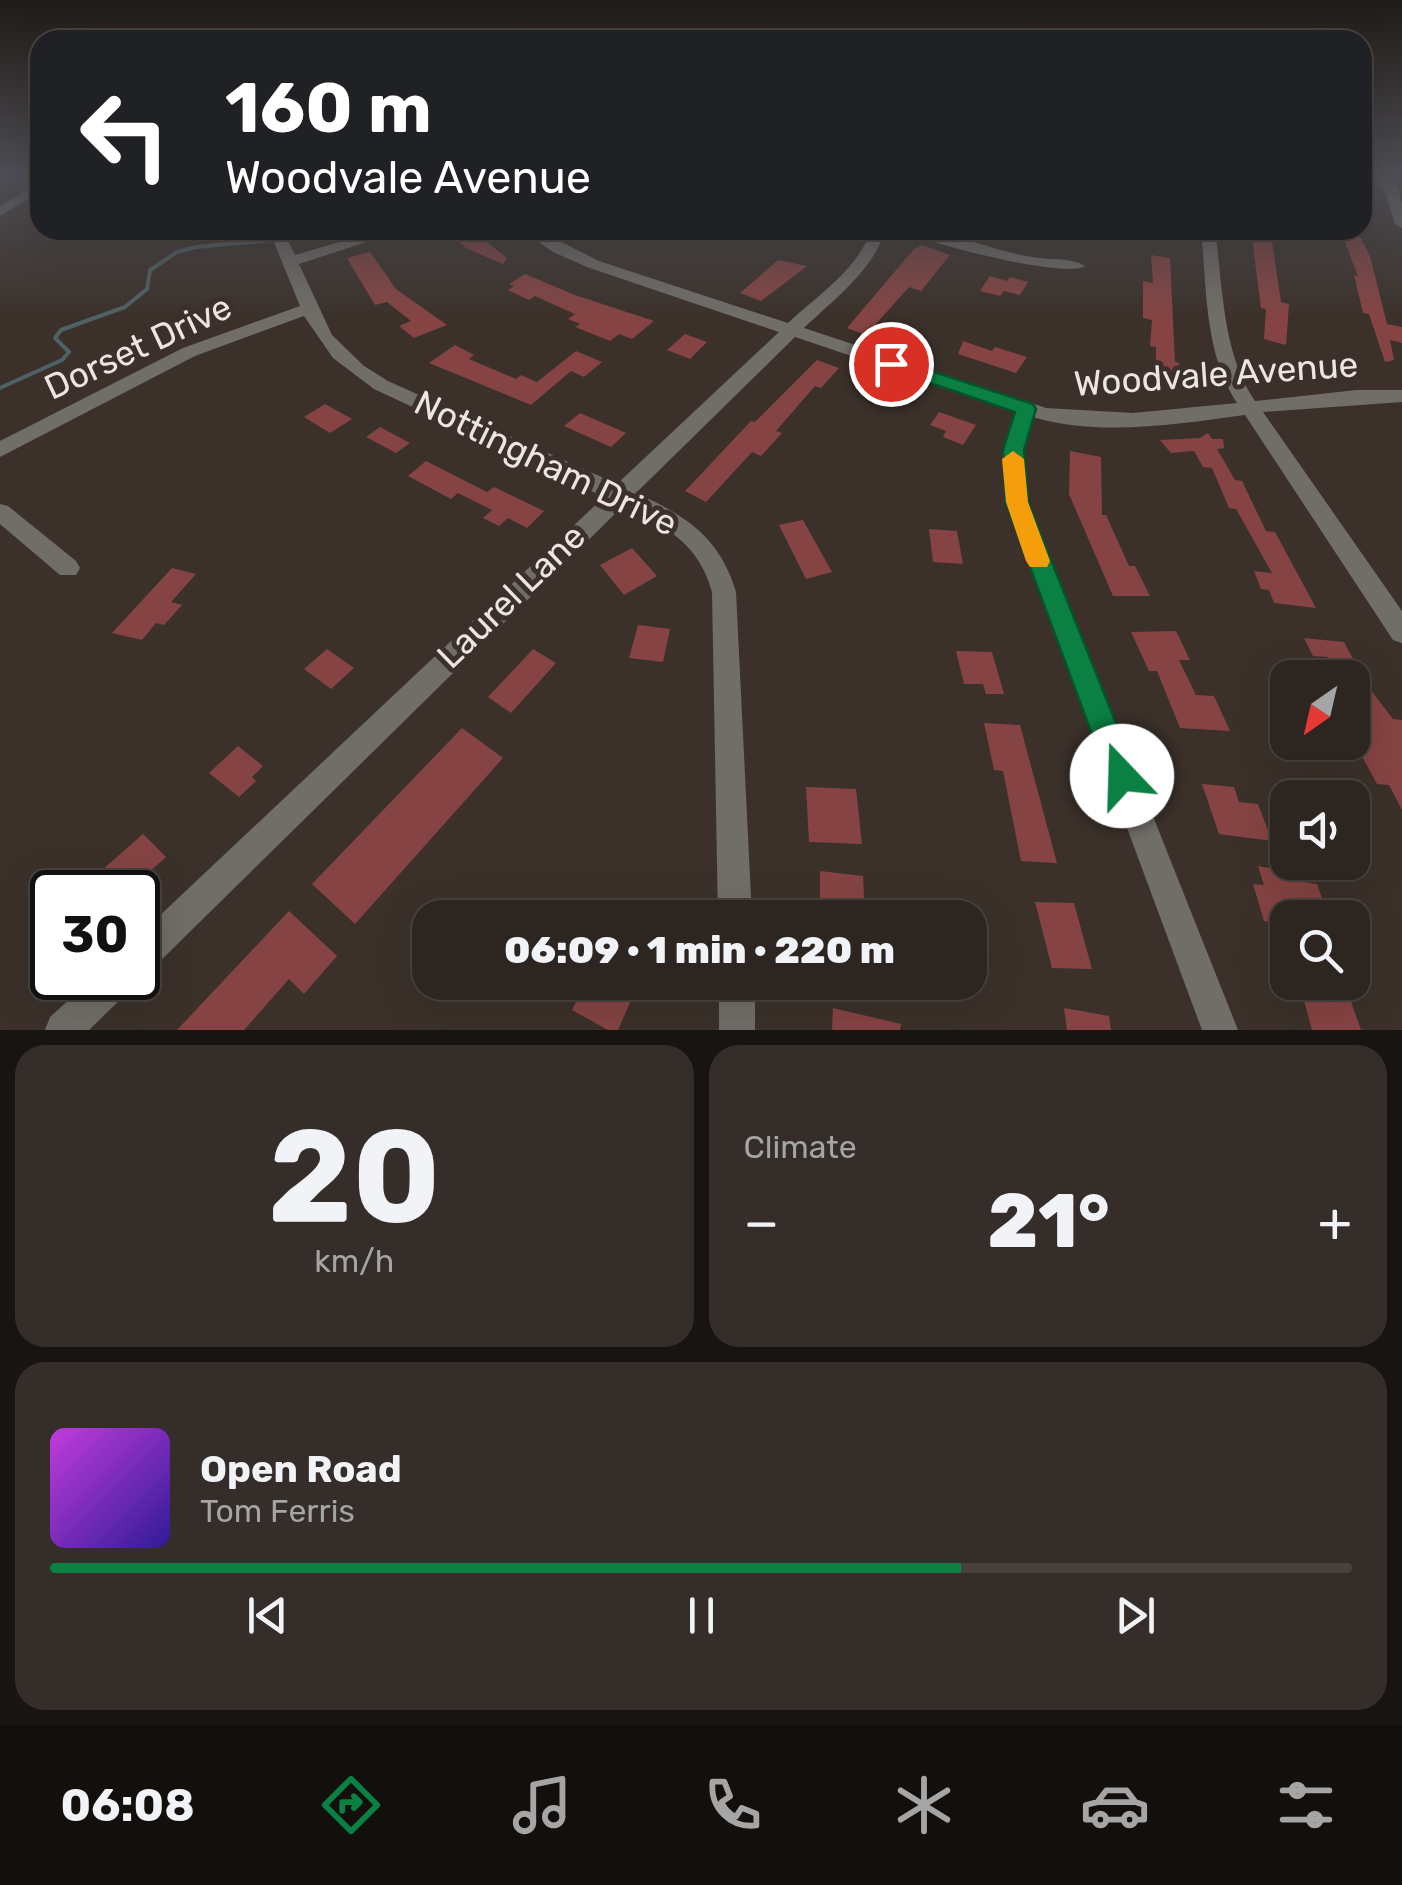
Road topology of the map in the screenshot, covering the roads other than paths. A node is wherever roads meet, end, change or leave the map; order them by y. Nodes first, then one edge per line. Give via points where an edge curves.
1 (281, 240) edge
2 (362, 240) edge
3 (543, 240) edge
4 (875, 240) edge
5 (950, 240) edge
6 (1209, 240) edge
7 (291, 261) junction
8 (1078, 266) dead end
9 (307, 310) junction
10 (789, 330) junction
11 (1402, 396) edge
12 (1246, 407) junction
13 (1026, 409) junction
14 (0, 450) edge
15 (619, 492) junction
16 (0, 512) edge
17 (68, 568) dead end
18 (1402, 632) edge
19 (734, 900) edge
20 (160, 937) edge
21 (95, 1000) edge
22 (738, 1000) edge
23 (63, 1030) edge
24 (737, 1030) edge
25 (1220, 1030) edge

1 - 7 street, Nottingham Drive
2 - 7 street
3 - 10 street, Woodvale Avenue via 593,264
4 - 10 street, Laurel Lane via 858,266
5 - 8 street via 1033,262
6 - 12 street via 1222,348
7 - 9 street, Nottingham Drive
9 - 14 street, Dorset Drive via 189,352
9 - 15 street, Nottingham Drive via 337,356 363,375
10 - 13 street, Woodvale Avenue
10 - 15 street, Laurel Lane
11 - 12 street, Woodvale Avenue
12 - 13 street, Woodvale Avenue via 1108,421
12 - 18 street
13 - 25 street via 1014,450 1017,502
15 - 19 street, Nottingham Drive via 688,530 718,568
15 - 20 street, Laurel Lane
16 - 17 street
21 - 23 street
22 - 24 street

